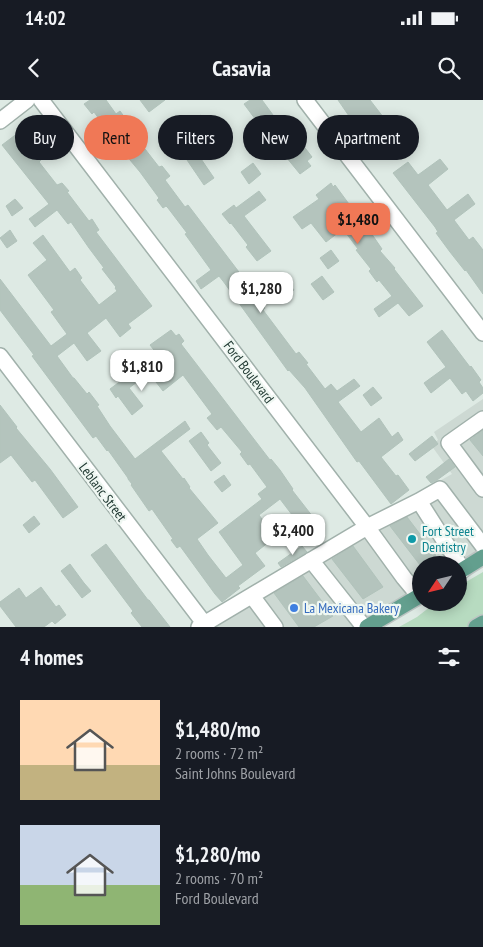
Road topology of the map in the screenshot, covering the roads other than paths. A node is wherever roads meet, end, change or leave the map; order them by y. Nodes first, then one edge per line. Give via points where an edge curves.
1 (28, 100) edge
2 (42, 100) edge
3 (305, 100) edge
4 (0, 121) edge
5 (483, 333) edge
6 (0, 356) edge
7 (483, 419) edge
8 (483, 489) edge
9 (419, 501) junction
10 (367, 527) junction
11 (483, 546) edge
12 (452, 556) edge
13 (483, 557) edge
14 (311, 560) junction
15 (468, 567) edge
16 (412, 587) edge
17 (252, 596) junction
18 (412, 601) edge
19 (413, 611) edge
20 (483, 623) edge
21 (203, 626) edge
22 (275, 627) edge
23 (365, 627) edge
24 (385, 627) edge
25 (476, 627) edge

1 - 4 street
2 - 10 street, Ford Boulevard
3 - 5 street
6 - 21 street, Leblanc Street
7 - 8 street via 449,443
9 - 10 street
9 - 11 street via 440,489
9 - 12 street
10 - 14 street
10 - 16 street, Ford Boulevard
13 - 15 main road
14 - 17 street
14 - 23 street
17 - 21 street
17 - 22 street
18 - 23 main road
19 - 24 main road
20 - 25 main road

